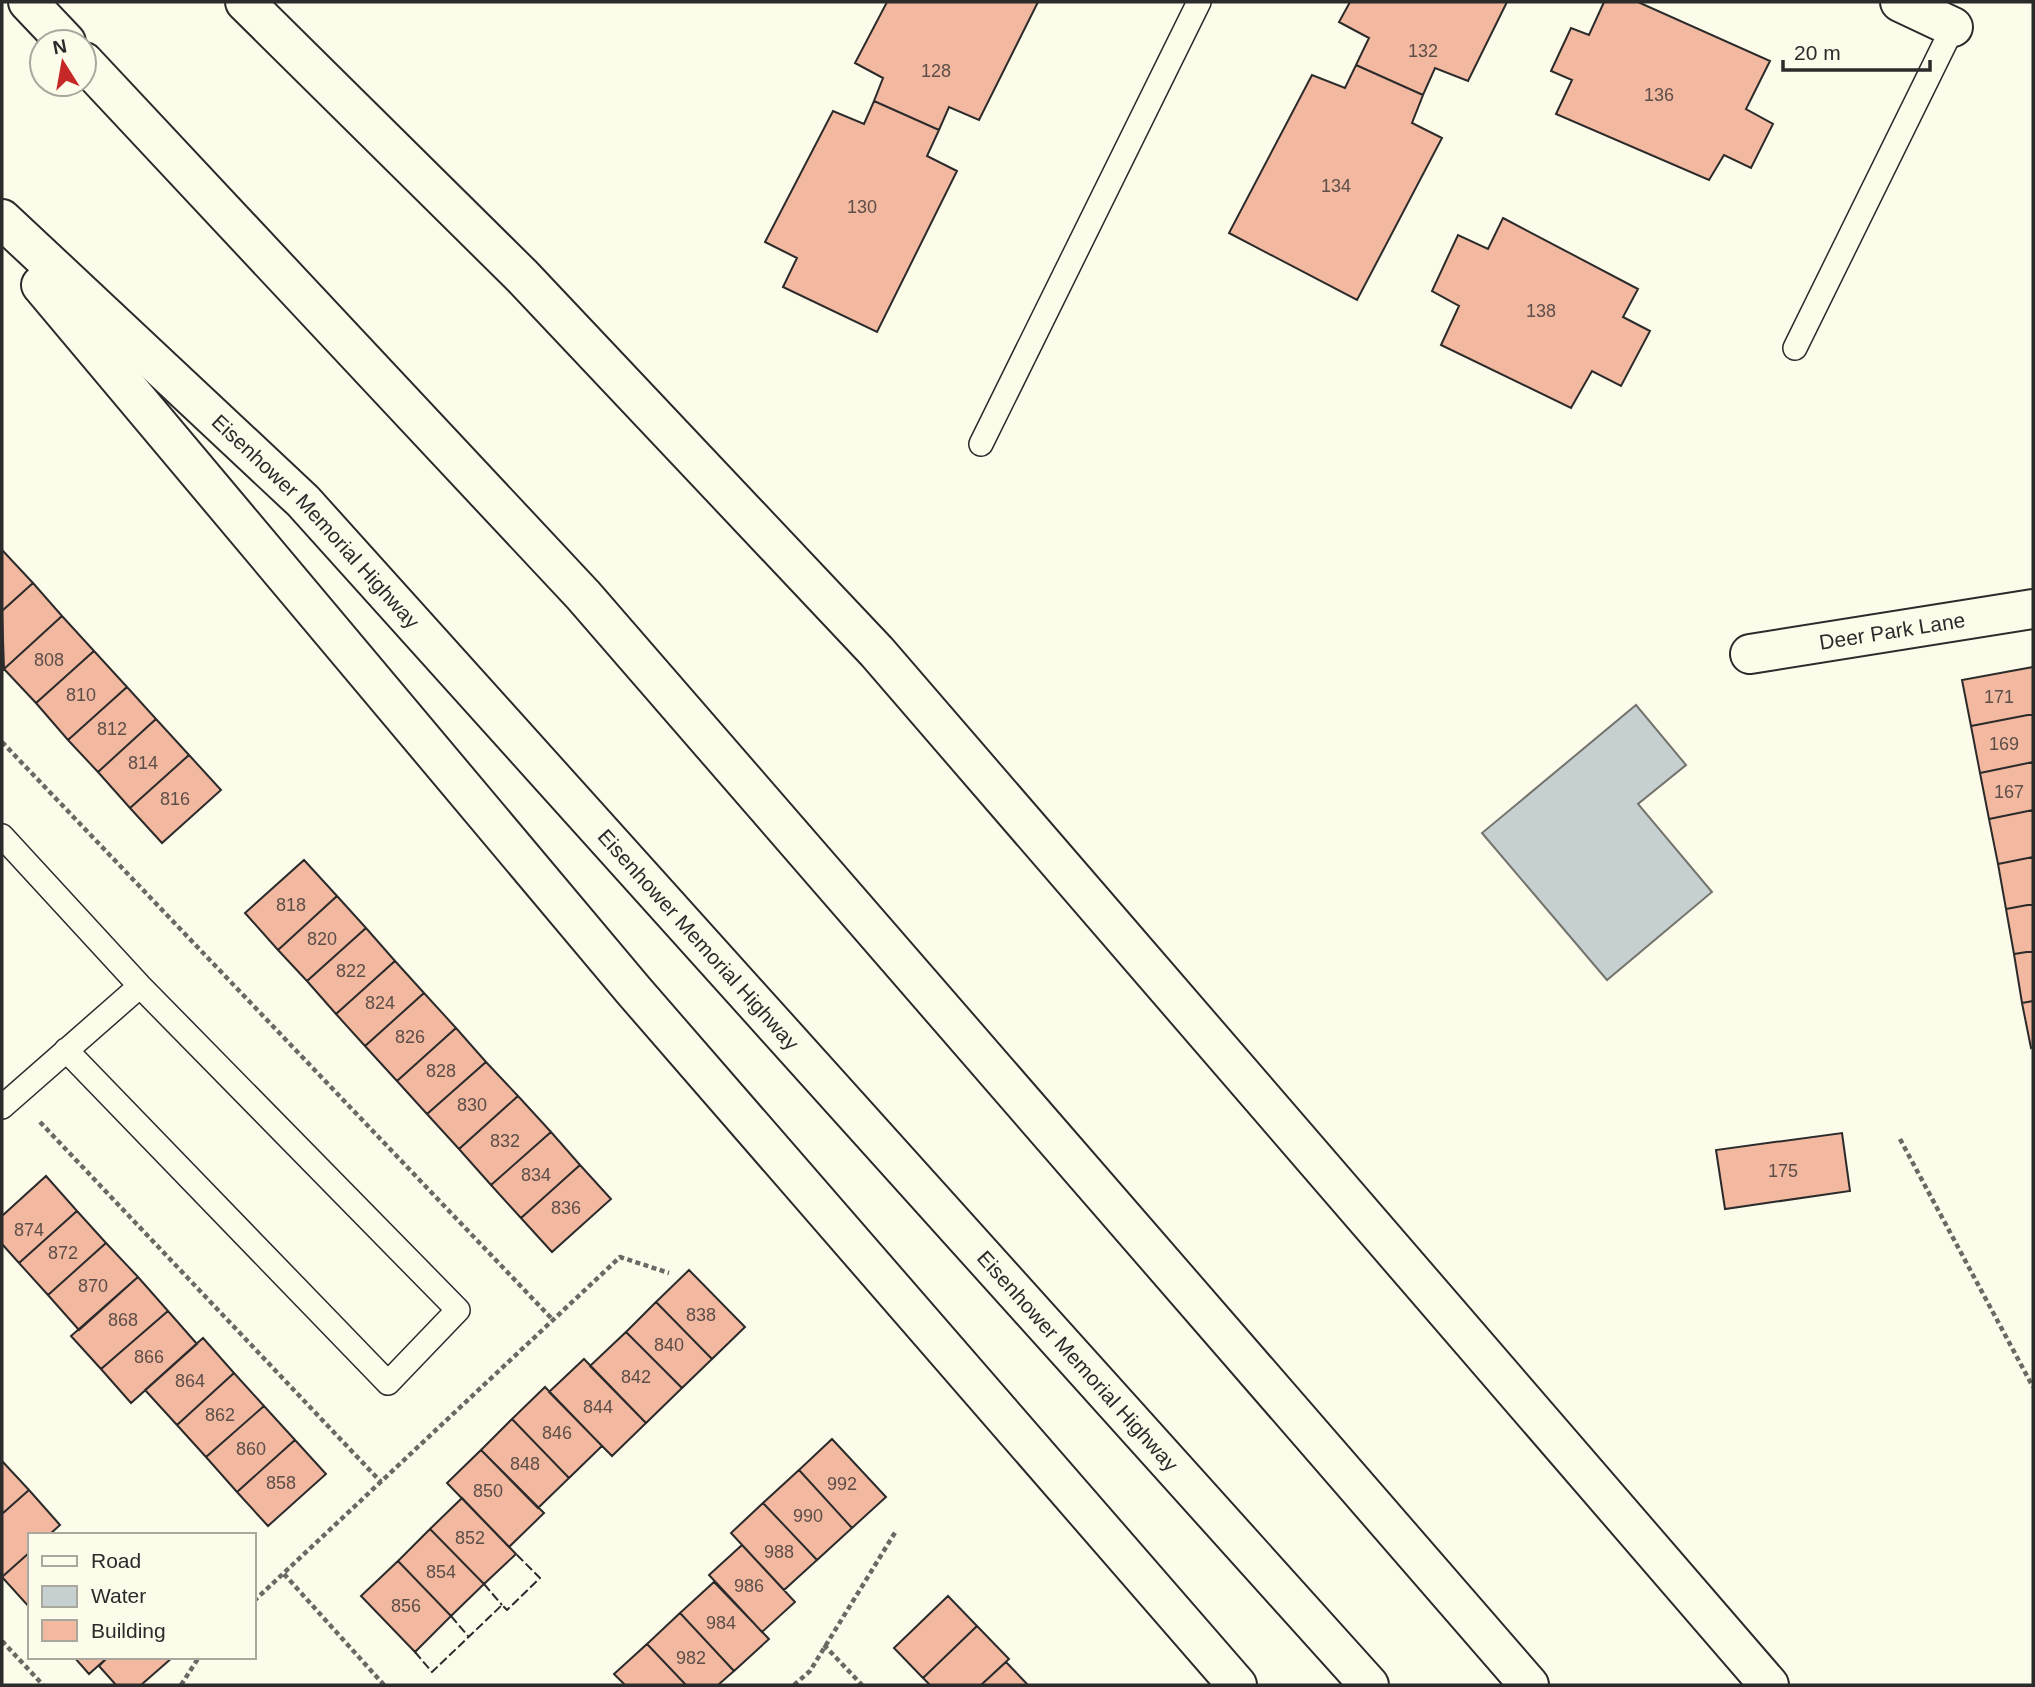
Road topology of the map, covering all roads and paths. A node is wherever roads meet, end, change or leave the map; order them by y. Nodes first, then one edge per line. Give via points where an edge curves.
1 (28, 2) edge
2 (245, 2) edge
3 (1199, 2) edge
4 (1900, 2) edge
5 (1953, 27) joint
6 (53, 28) edge
7 (98, 77) edge
8 (2, 219) edge
9 (2, 238) edge
10 (1795, 348) dead end
11 (981, 444) dead end
12 (2033, 609) edge
13 (1750, 654) dead end
14 (2, 742) edge
15 (2, 836) edge
16 (139, 986) junction
17 (66, 1050) junction
18 (2, 1107) edge
19 (28, 1126) dead end
20 (1900, 1139) dead end
21 (669, 1273) dead end
22 (553, 1320) junction
23 (2033, 1387) edge
24 (381, 1482) junction
25 (896, 1531) dead end
26 (284, 1574) junction
27 (256, 1599) edge
28 (2, 1641) edge
29 (824, 1645) junction
30 (197, 1659) edge
31 (43, 1685) edge
32 (181, 1685) edge
33 (384, 1685) edge
34 (794, 1685) edge
35 (862, 1685) edge
36 (1237, 1685) edge
37 (1369, 1685) edge
38 (1529, 1685) edge
39 (1769, 1685) edge

1 - 6 main road
2 - 39 main road via 522,276 877,652
3 - 11 lane
4 - 5 main road
5 - 10 lane
7 - 38 main road via 583,595
8 - 37 main road, Eisenhower Memorial Highway via 303,501
9 - 36 main road via 634,991
12 - 13 main road, Deer Park Lane
14 - 22 path
15 - 16 lane
16 - 17 lane
16 - 17 lane via 458,1310 388,1383
17 - 18 lane
19 - 24 path via 37,1119
20 - 23 path
21 - 22 path via 620,1257
22 - 24 path
24 - 26 path
25 - 29 path
26 - 27 path
26 - 33 path
28 - 31 path
29 - 34 path via 810,1671
29 - 35 path
30 - 32 path

